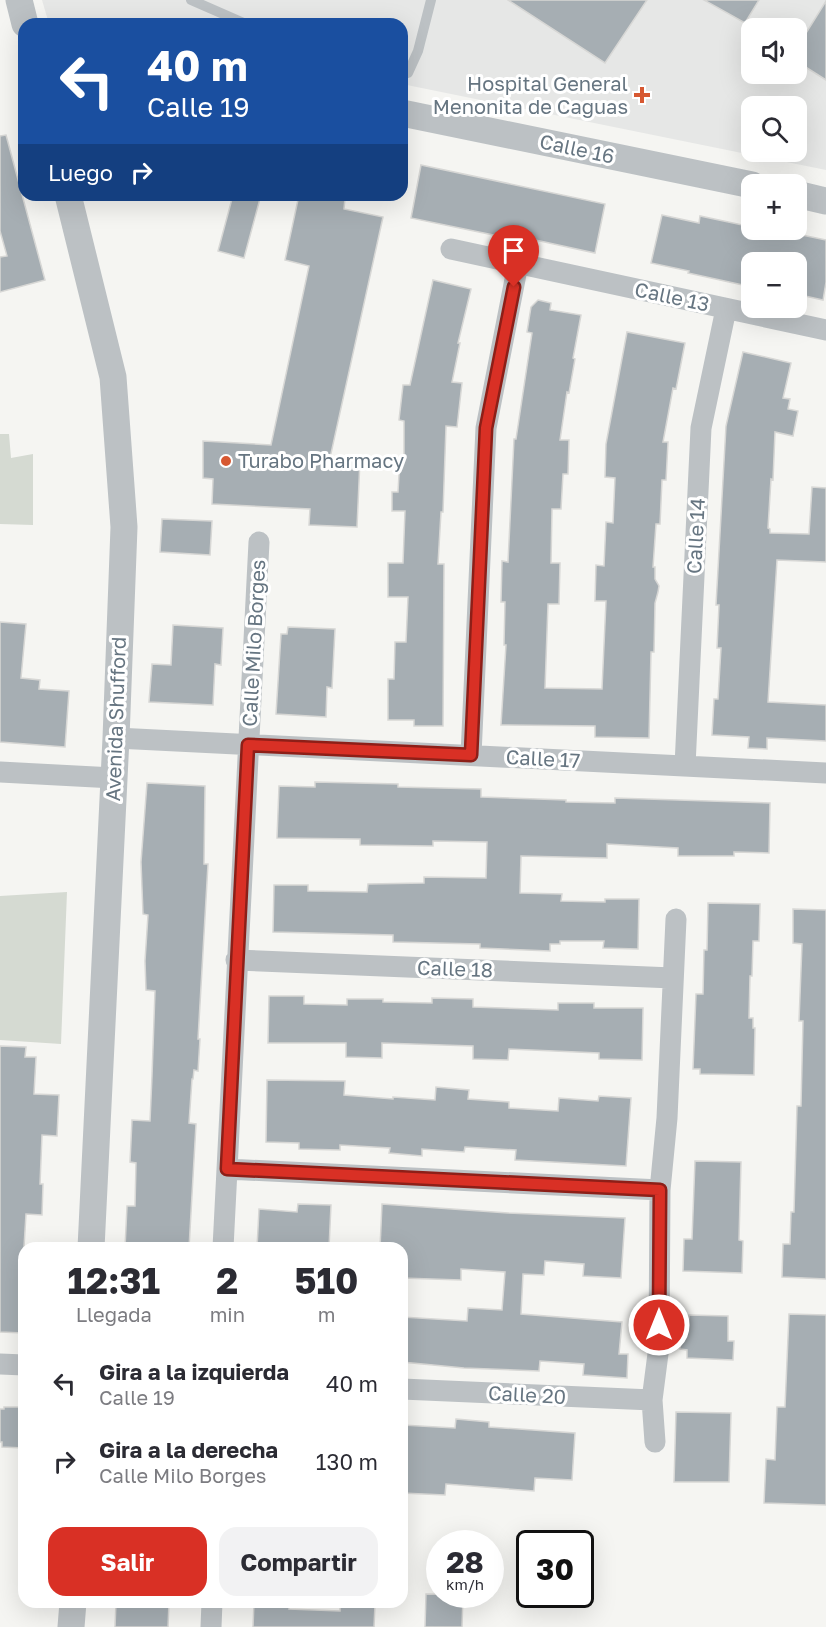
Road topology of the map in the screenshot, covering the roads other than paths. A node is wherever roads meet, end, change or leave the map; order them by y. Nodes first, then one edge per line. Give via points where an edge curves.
1 (19, 0) edge
2 (191, 0) edge
3 (431, 0) edge
4 (24, 18) edge
5 (232, 18) edge
6 (408, 73) edge
7 (408, 114) edge
8 (741, 183) edge
9 (807, 197) edge
10 (69, 201) edge
11 (826, 201) edge
12 (451, 249) dead end
13 (518, 264) junction
14 (726, 309) junction
15 (826, 330) edge
16 (259, 542) dead end
17 (116, 738) junction
18 (248, 745) junction
19 (471, 755) junction
20 (685, 766) junction
21 (0, 772) edge
22 (826, 773) edge
23 (114, 778) junction
24 (676, 919) dead end
25 (236, 960) junction
26 (673, 978) junction
27 (227, 1169) junction
28 (660, 1190) junction
29 (91, 1242) edge
30 (223, 1242) edge
31 (0, 1364) edge
32 (18, 1365) edge
33 (408, 1389) edge
34 (652, 1401) junction
35 (656, 1442) dead end
36 (72, 1608) edge
37 (212, 1608) edge
38 (71, 1627) edge
39 (211, 1627) edge

1 - 4 street
2 - 5 lane
3 - 6 lane
7 - 8 street, Calle 16
9 - 11 street
10 - 17 street, Avenida Shufford via 113,377 124,527
12 - 13 street, Calle 13
13 - 14 street, Calle 13
13 - 19 street via 486,428
14 - 15 street, Calle 13
14 - 20 street, Calle 14 via 701,428
16 - 18 street, Calle Milo Borges
17 - 18 street, Calle 17
17 - 23 street, Avenida Shufford
18 - 19 street, Calle 17
18 - 25 street, Calle Milo Borges
19 - 20 street, Calle 17
20 - 22 street, Calle 17
21 - 23 street
23 - 29 street, Avenida Shufford
24 - 26 street
25 - 26 street, Calle 18
25 - 27 street, Calle Milo Borges
26 - 28 street
27 - 28 street
27 - 30 street, Calle Milo Borges
28 - 34 street via 659,1346
31 - 32 street
33 - 34 street, Calle 20
34 - 35 street
36 - 38 street
37 - 39 street

